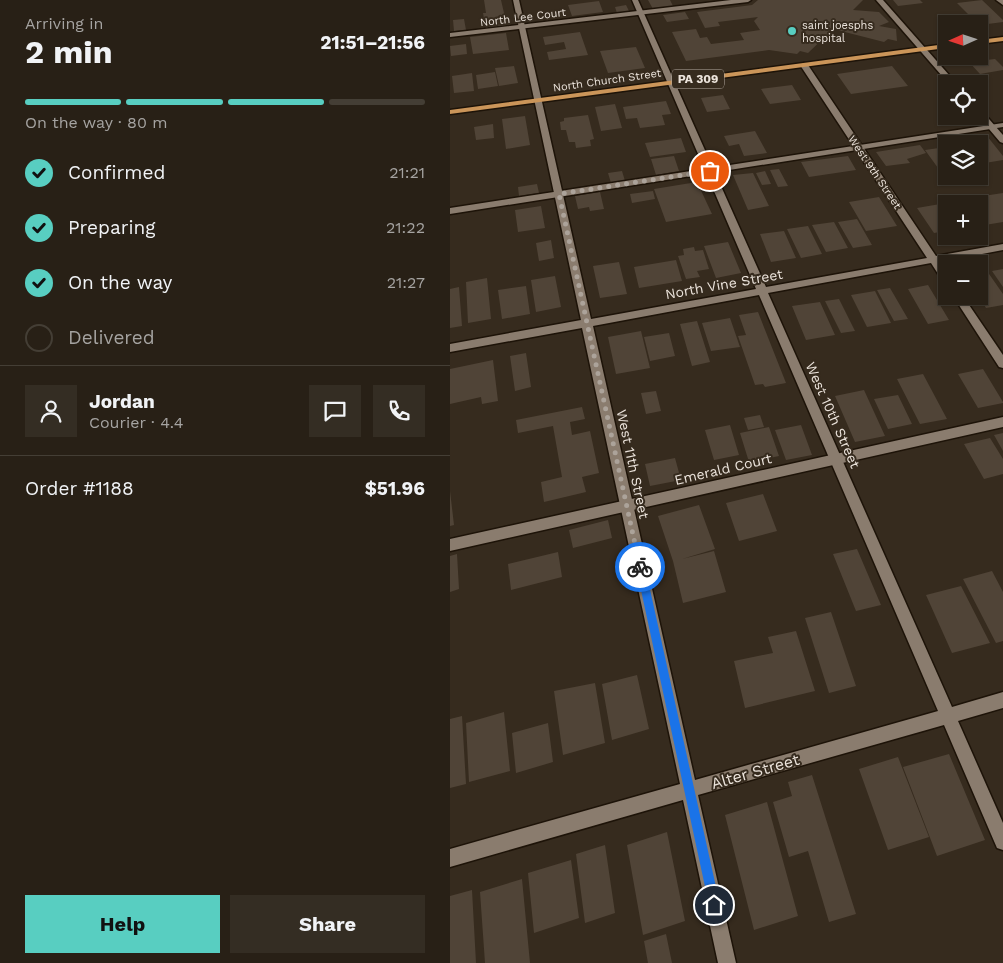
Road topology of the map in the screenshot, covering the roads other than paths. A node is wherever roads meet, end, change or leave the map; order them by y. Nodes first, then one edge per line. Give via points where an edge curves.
1 (516, 0) edge
2 (635, 0) edge
3 (748, 0) edge
4 (879, 0) edge
5 (1000, 0) edge
6 (1003, 3) edge
7 (641, 13) junction
8 (522, 27) junction
9 (450, 35) edge
10 (1003, 39) edge
11 (988, 41) edge
12 (938, 47) edge
13 (923, 49) junction
14 (804, 65) junction
15 (945, 75) edge
16 (672, 83) junction
17 (538, 100) junction
18 (450, 112) edge
19 (988, 123) edge
20 (1003, 126) edge
21 (992, 127) junction
22 (1003, 140) edge
23 (859, 148) junction
24 (710, 171) junction
25 (559, 194) junction
26 (450, 211) edge
27 (1003, 247) edge
28 (934, 260) junction
29 (938, 266) edge
30 (762, 291) junction
31 (964, 305) edge
32 (587, 323) junction
33 (450, 348) edge
34 (1003, 364) edge
35 (1003, 422) edge
36 (836, 459) junction
37 (627, 506) junction
38 (450, 545) edge
39 (1003, 700) edge
40 (948, 716) junction
41 (689, 790) junction
42 (1003, 842) edge
43 (450, 858) edge
44 (727, 963) edge

1 - 8 street, West 11th Street
2 - 7 street, West 10th Street
3 - 7 street, North Lee Court
4 - 13 street
5 - 6 street
7 - 8 street, North Lee Court
7 - 16 street, West 10th Street
8 - 9 street, North Lee Court
8 - 17 street, West 11th Street
10 - 11 main road
12 - 13 main road, North Church Street / PA 309
13 - 14 main road, North Church Street / PA 309
13 - 15 street
14 - 16 main road, North Church Street / PA 309
14 - 23 street, West 9th Street
16 - 17 main road, North Church Street / PA 309
16 - 24 street, West 10th Street
17 - 18 main road, North Church Street / PA 309
17 - 25 street, West 11th Street
19 - 21 street
20 - 21 street
21 - 22 street
21 - 23 street
23 - 24 street
23 - 28 street, West 9th Street
24 - 25 street
24 - 30 street, West 10th Street
25 - 26 street
25 - 32 street, West 11th Street
27 - 28 street, North Vine Street
28 - 29 street, West 9th Street
28 - 30 street, North Vine Street
30 - 32 street, North Vine Street
30 - 36 street, West 10th Street
31 - 34 street
32 - 33 street, North Vine Street
32 - 37 street, West 11th Street
35 - 36 street, Emerald Court
36 - 37 street, Emerald Court
36 - 40 street, West 10th Street
37 - 38 street, Emerald Court
37 - 41 street, West 11th Street
39 - 40 street, Alter Street
40 - 41 street, Alter Street
40 - 42 street, West 10th Street
41 - 43 street, Alter Street
41 - 44 street, West 11th Street

